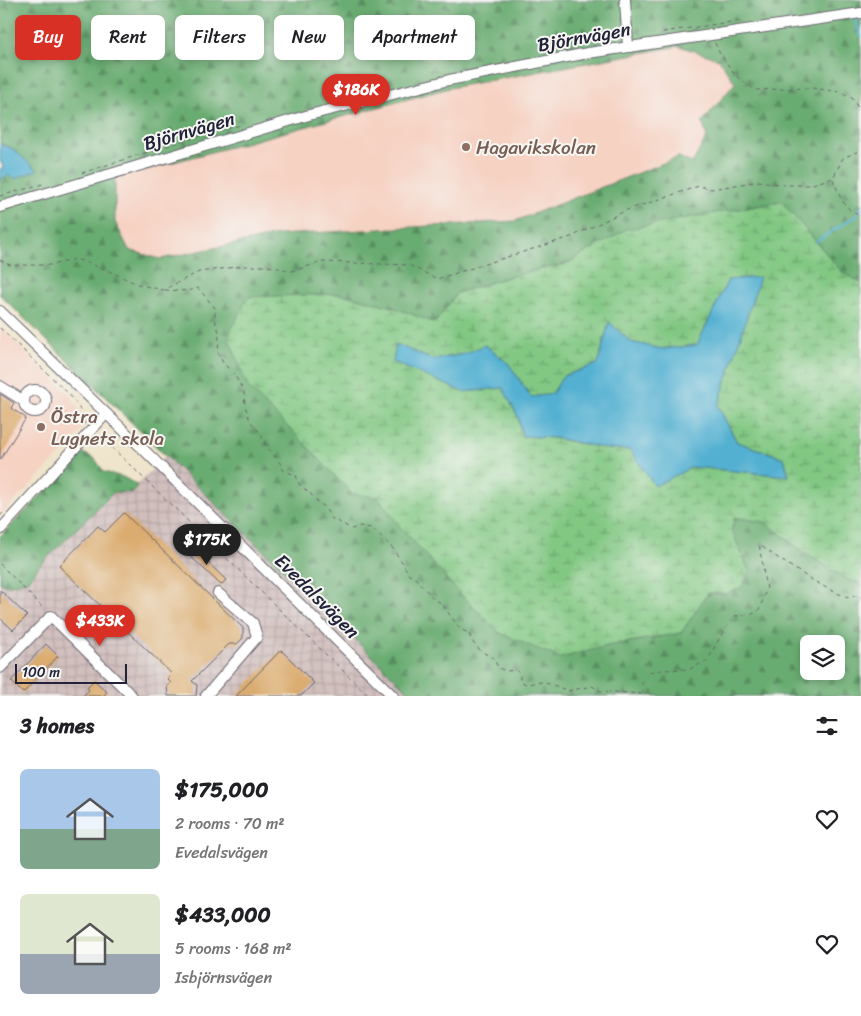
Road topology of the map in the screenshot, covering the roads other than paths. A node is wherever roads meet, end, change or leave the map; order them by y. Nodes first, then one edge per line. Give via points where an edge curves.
1 (625, 0) edge
2 (861, 14) edge
3 (628, 47) junction
4 (0, 206) edge
5 (0, 311) edge
6 (0, 386) edge
7 (24, 400) dead end
8 (106, 414) junction
9 (0, 530) edge
10 (218, 593) dead end
11 (0, 668) edge
12 (132, 696) edge
13 (206, 696) edge
14 (394, 696) edge

1 - 3 street
2 - 3 street, Björnvägen
3 - 4 street, Björnvägen via 449,80 309,114
5 - 8 street, Evedalsvägen
6 - 7 street
8 - 9 street via 87,428
8 - 14 street, Evedalsvägen
10 - 13 street via 253,623 257,637
11 - 12 street via 51,616

